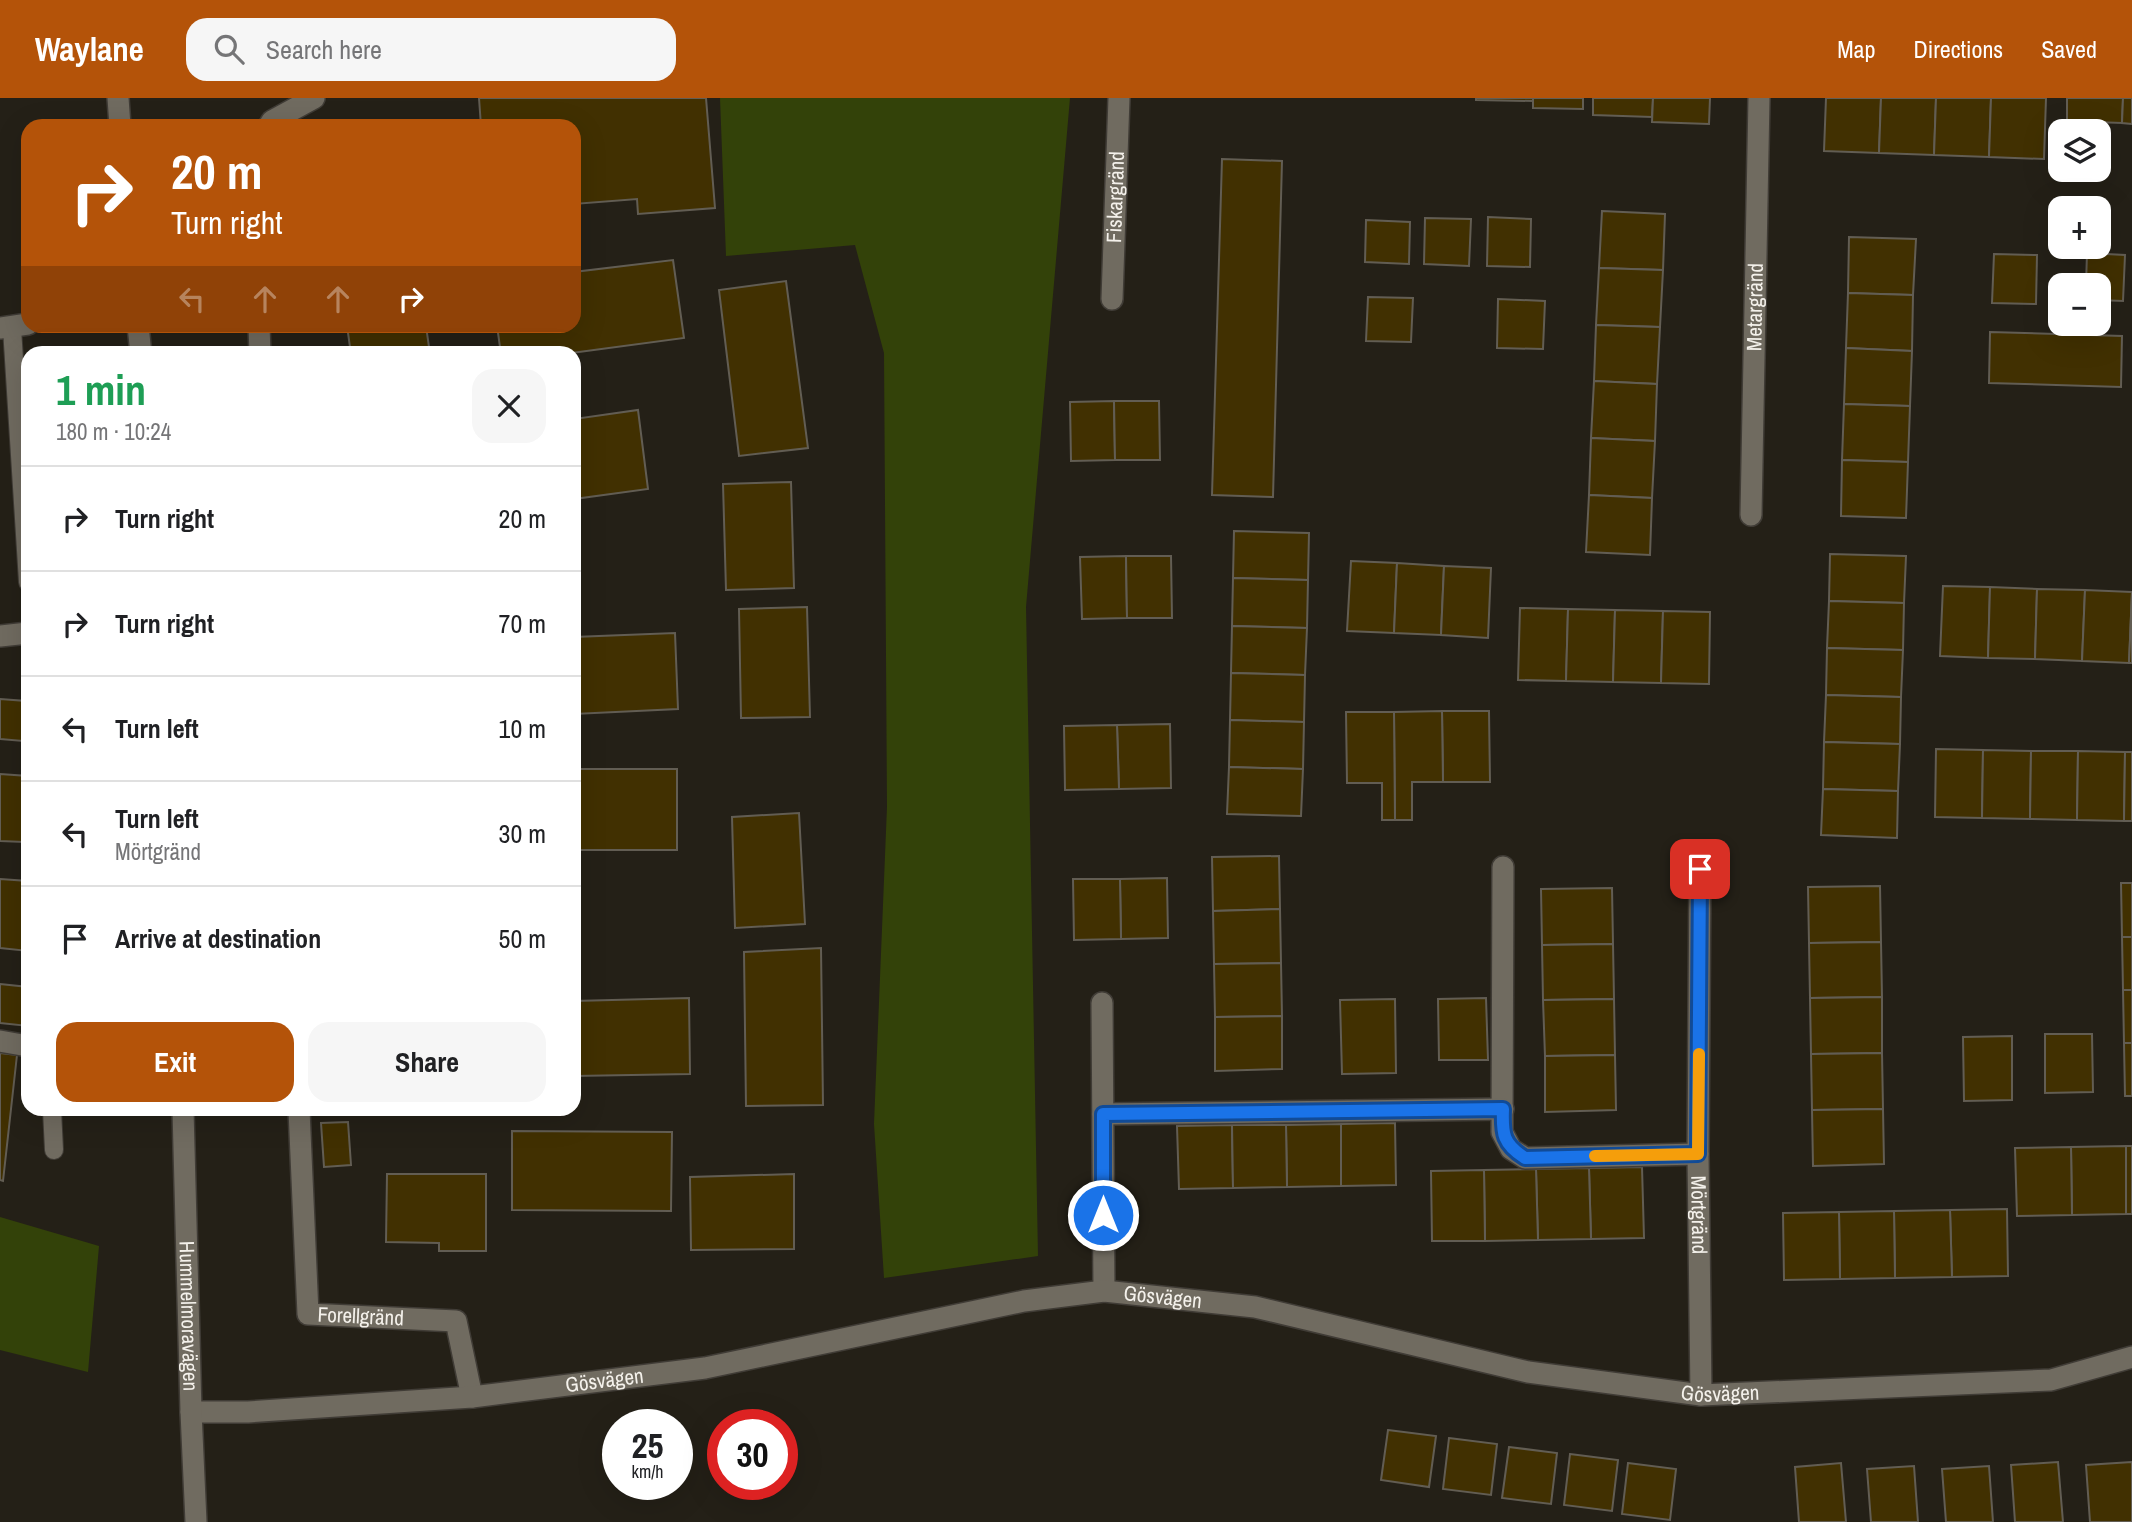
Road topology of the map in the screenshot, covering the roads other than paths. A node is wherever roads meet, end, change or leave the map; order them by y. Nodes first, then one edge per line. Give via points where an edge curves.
1 (118, 98) edge
2 (314, 98) edge
3 (1119, 98) edge
4 (1759, 98) edge
5 (120, 119) edge
6 (276, 119) edge
7 (1112, 299) dead end
8 (13, 327) edge
9 (21, 463) edge
10 (1751, 514) dead end
11 (21, 634) edge
12 (0, 636) edge
13 (1503, 867) dead end
14 (1700, 869) dead end
15 (1102, 1003) dead end
16 (0, 1041) edge
17 (21, 1045) edge
18 (1503, 1109) junction
19 (1103, 1114) junction
20 (52, 1116) edge
21 (183, 1116) edge
22 (299, 1116) edge
23 (54, 1150) dead end
24 (1698, 1154) junction
25 (1104, 1291) junction
26 (2132, 1357) edge
27 (1701, 1395) junction
28 (472, 1397) junction
29 (191, 1412) junction
30 (196, 1522) edge

1 - 5 street
2 - 6 street
3 - 7 street, Fiskargränd
4 - 10 street, Metargränd
8 - 9 lane
11 - 12 street
13 - 18 street
14 - 24 street, Mörtgränd
15 - 19 street
16 - 17 street
18 - 19 street
18 - 24 street via 1502,1132 1511,1149 1525,1158
19 - 25 street
20 - 23 lane
21 - 29 street, Hummelmoravägen
22 - 28 street, Forellgränd via 308,1314 456,1321
24 - 27 street, Mörtgränd
25 - 27 street, Gösvägen via 1255,1307 1528,1372
25 - 28 street, Gösvägen via 1024,1301 705,1368
26 - 27 street, Gösvägen via 2051,1380
28 - 29 street, Gösvägen
29 - 30 street, Hummelmoravägen

